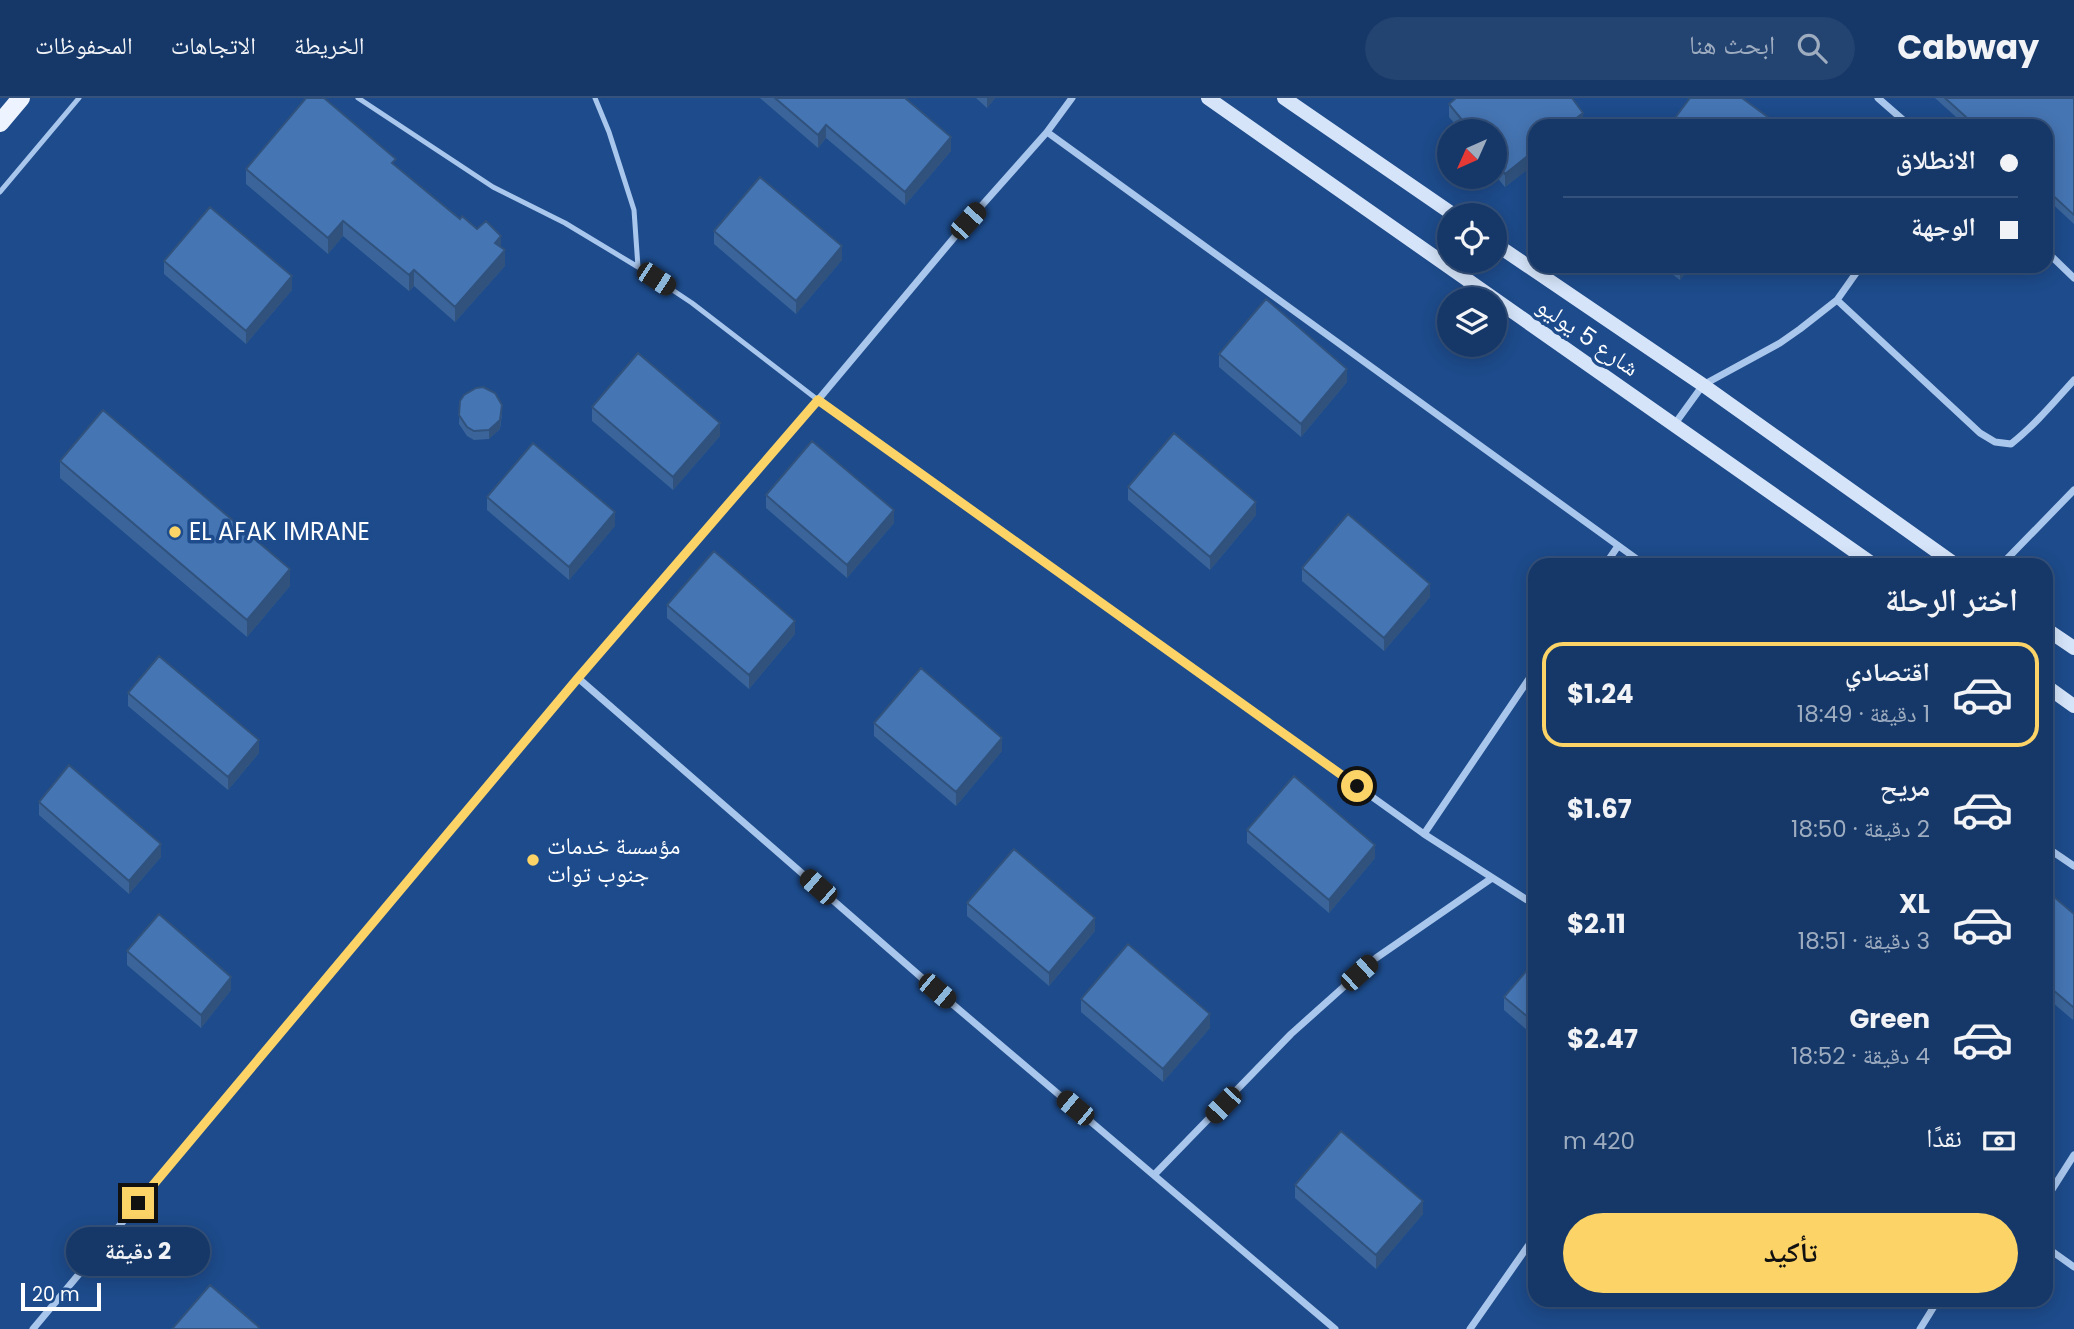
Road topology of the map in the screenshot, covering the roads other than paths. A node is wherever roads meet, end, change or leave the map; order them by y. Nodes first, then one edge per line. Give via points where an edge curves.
1 (21, 98) edge
2 (79, 98) edge
3 (358, 98) edge
4 (595, 98) edge
5 (1072, 98) edge
6 (1208, 98) edge
7 (1284, 98) edge
8 (1878, 98) edge
9 (1902, 119) edge
10 (0, 123) edge
11 (1047, 132) junction
12 (0, 192) edge
13 (1437, 203) edge
14 (1507, 252) edge
15 (2053, 258) edge
16 (1528, 266) edge
17 (638, 267) junction
18 (1538, 273) edge
19 (1856, 273) edge
20 (2074, 278) edge
21 (1837, 300) junction
22 (2074, 380) edge
23 (1703, 386) junction
24 (818, 400) junction
25 (1674, 425) junction
26 (2074, 490) edge
27 (1618, 546) junction
28 (1610, 558) edge
29 (1634, 558) edge
30 (1864, 558) edge
31 (1946, 558) edge
32 (2008, 558) edge
33 (2053, 634) edge
34 (2074, 649) edge
35 (578, 678) junction
36 (1528, 680) edge
37 (2053, 691) edge
38 (2074, 706) edge
39 (1424, 834) junction
40 (2053, 852) edge
41 (2074, 866) edge
42 (1492, 878) junction
43 (1528, 901) edge
44 (2074, 1155) edge
45 (1154, 1175) junction
46 (2053, 1188) edge
47 (1528, 1246) edge
48 (2053, 1252) edge
49 (2074, 1267) edge
50 (1934, 1307) edge
51 (33, 1329) edge
52 (1335, 1329) edge
53 (1470, 1329) edge
54 (1920, 1329) edge

1 - 10 main road
2 - 12 lane
3 - 17 lane via 493,187
4 - 17 lane via 634,211
5 - 11 street
6 - 25 main road, شارع 5 يوليو
7 - 13 main road
8 - 9 street
11 - 24 street
11 - 27 street
14 - 16 main road, شارع 5 يوليو
15 - 20 street
17 - 24 lane
18 - 23 main road, شارع 5 يوليو
19 - 21 street
21 - 22 street via 1995,442 2011,444
21 - 23 street via 1780,343
23 - 25 street
23 - 31 main road, شارع 5 يوليو
24 - 35 street
24 - 39 street
25 - 30 main road, شارع 5 يوليو
26 - 32 street
27 - 28 street
27 - 29 street
33 - 34 main road
35 - 45 street
35 - 51 street
36 - 39 street
37 - 38 main road
39 - 42 street
40 - 41 street
42 - 43 street
42 - 45 street via 1376,958 1291,1034
44 - 46 street
45 - 52 street
47 - 53 street
48 - 49 street
50 - 54 street

